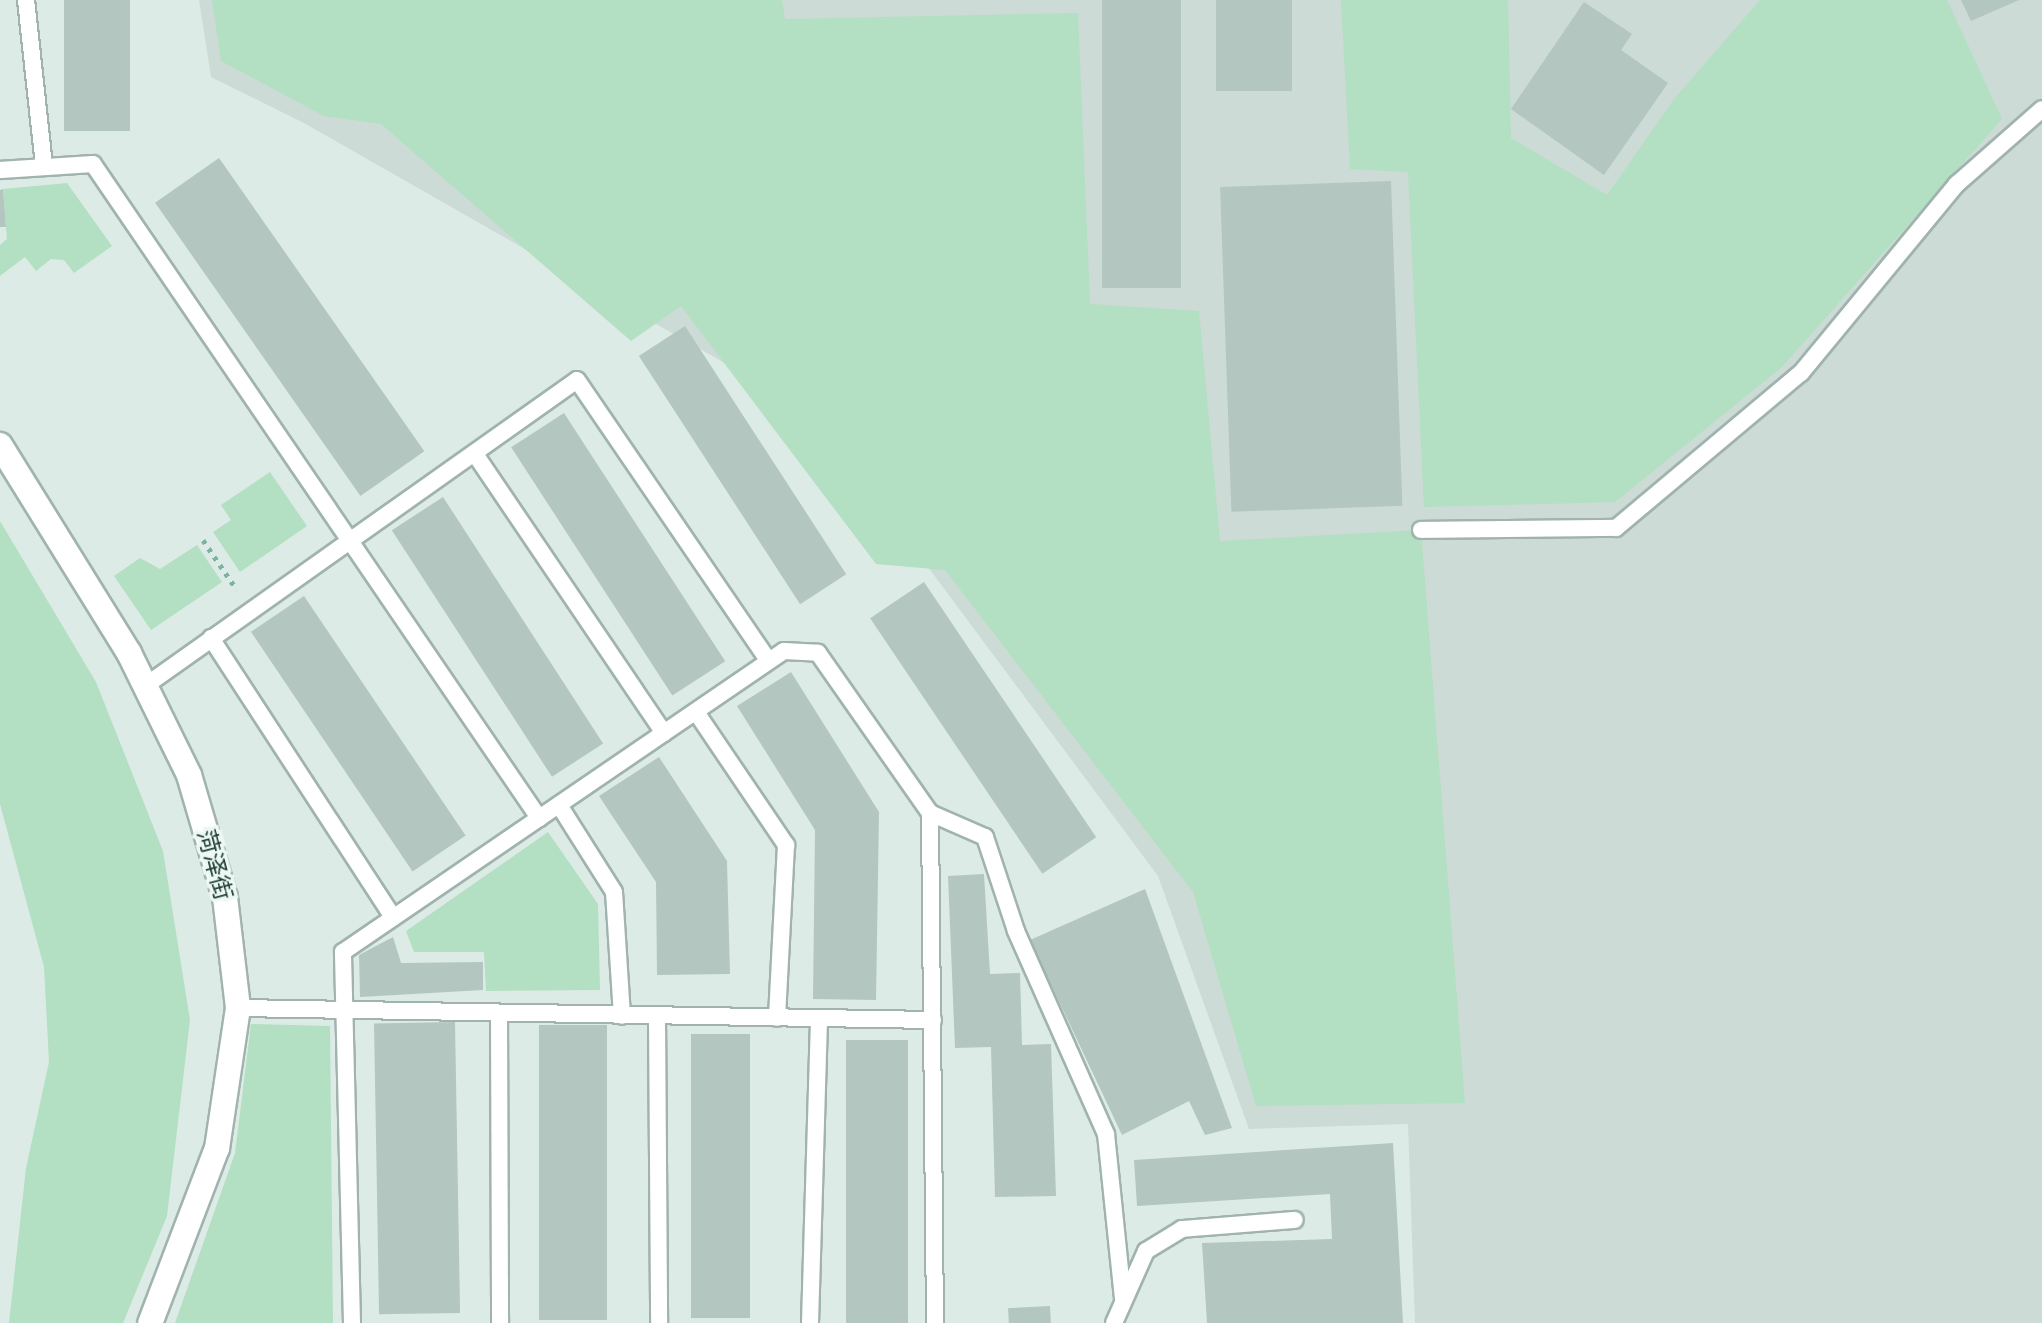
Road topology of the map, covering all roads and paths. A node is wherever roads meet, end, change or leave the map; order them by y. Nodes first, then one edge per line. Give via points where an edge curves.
1 (26, 0) edge
2 (2042, 109) edge
3 (44, 167) junction
4 (0, 170) edge
5 (0, 445) edge
6 (475, 454) junction
7 (1421, 530) dead end
8 (203, 540) dead end
9 (350, 540) junction
10 (251, 610) junction
11 (211, 638) junction
12 (769, 661) junction
13 (145, 686) junction
14 (696, 712) junction
15 (664, 733) junction
16 (559, 805) junction
17 (930, 813) junction
18 (539, 818) junction
19 (393, 917) junction
20 (238, 1008) junction
21 (345, 1012) junction
22 (499, 1014) junction
23 (622, 1016) junction
24 (657, 1016) junction
25 (777, 1018) junction
26 (819, 1018) junction
27 (933, 1020) junction
28 (1295, 1220) dead end
29 (1123, 1298) junction
30 (150, 1323) edge
31 (352, 1323) edge
32 (500, 1323) edge
33 (659, 1323) edge
34 (810, 1323) edge
35 (935, 1323) edge
36 (1114, 1323) edge

1 - 3 lane
2 - 7 lane via 1957,184 1801,373 1616,528
3 - 4 lane
3 - 9 lane via 93,164
5 - 13 street, 菏泽街 via 63,536
6 - 9 lane
6 - 12 lane via 577,380
6 - 15 lane
8 - 10 path
9 - 10 lane
9 - 18 lane
10 - 11 lane
11 - 13 lane
11 - 19 lane
12 - 14 lane
12 - 17 lane via 784,651 818,653
13 - 20 street, 菏泽街 via 189,775 225,897
14 - 15 lane
14 - 25 lane via 786,845
15 - 16 lane
16 - 18 lane
16 - 23 lane via 614,892
17 - 27 lane
17 - 29 lane via 985,837 1016,931 1106,1134
18 - 19 lane
19 - 21 lane via 343,952
20 - 21 lane
20 - 30 street, 菏泽街 via 217,1148
21 - 22 lane
21 - 31 lane
22 - 23 lane
22 - 32 lane
23 - 24 lane
24 - 25 lane
24 - 33 lane
25 - 26 lane
26 - 27 lane
26 - 34 lane
27 - 35 lane
28 - 29 lane via 1182,1229 1146,1251
29 - 36 lane

